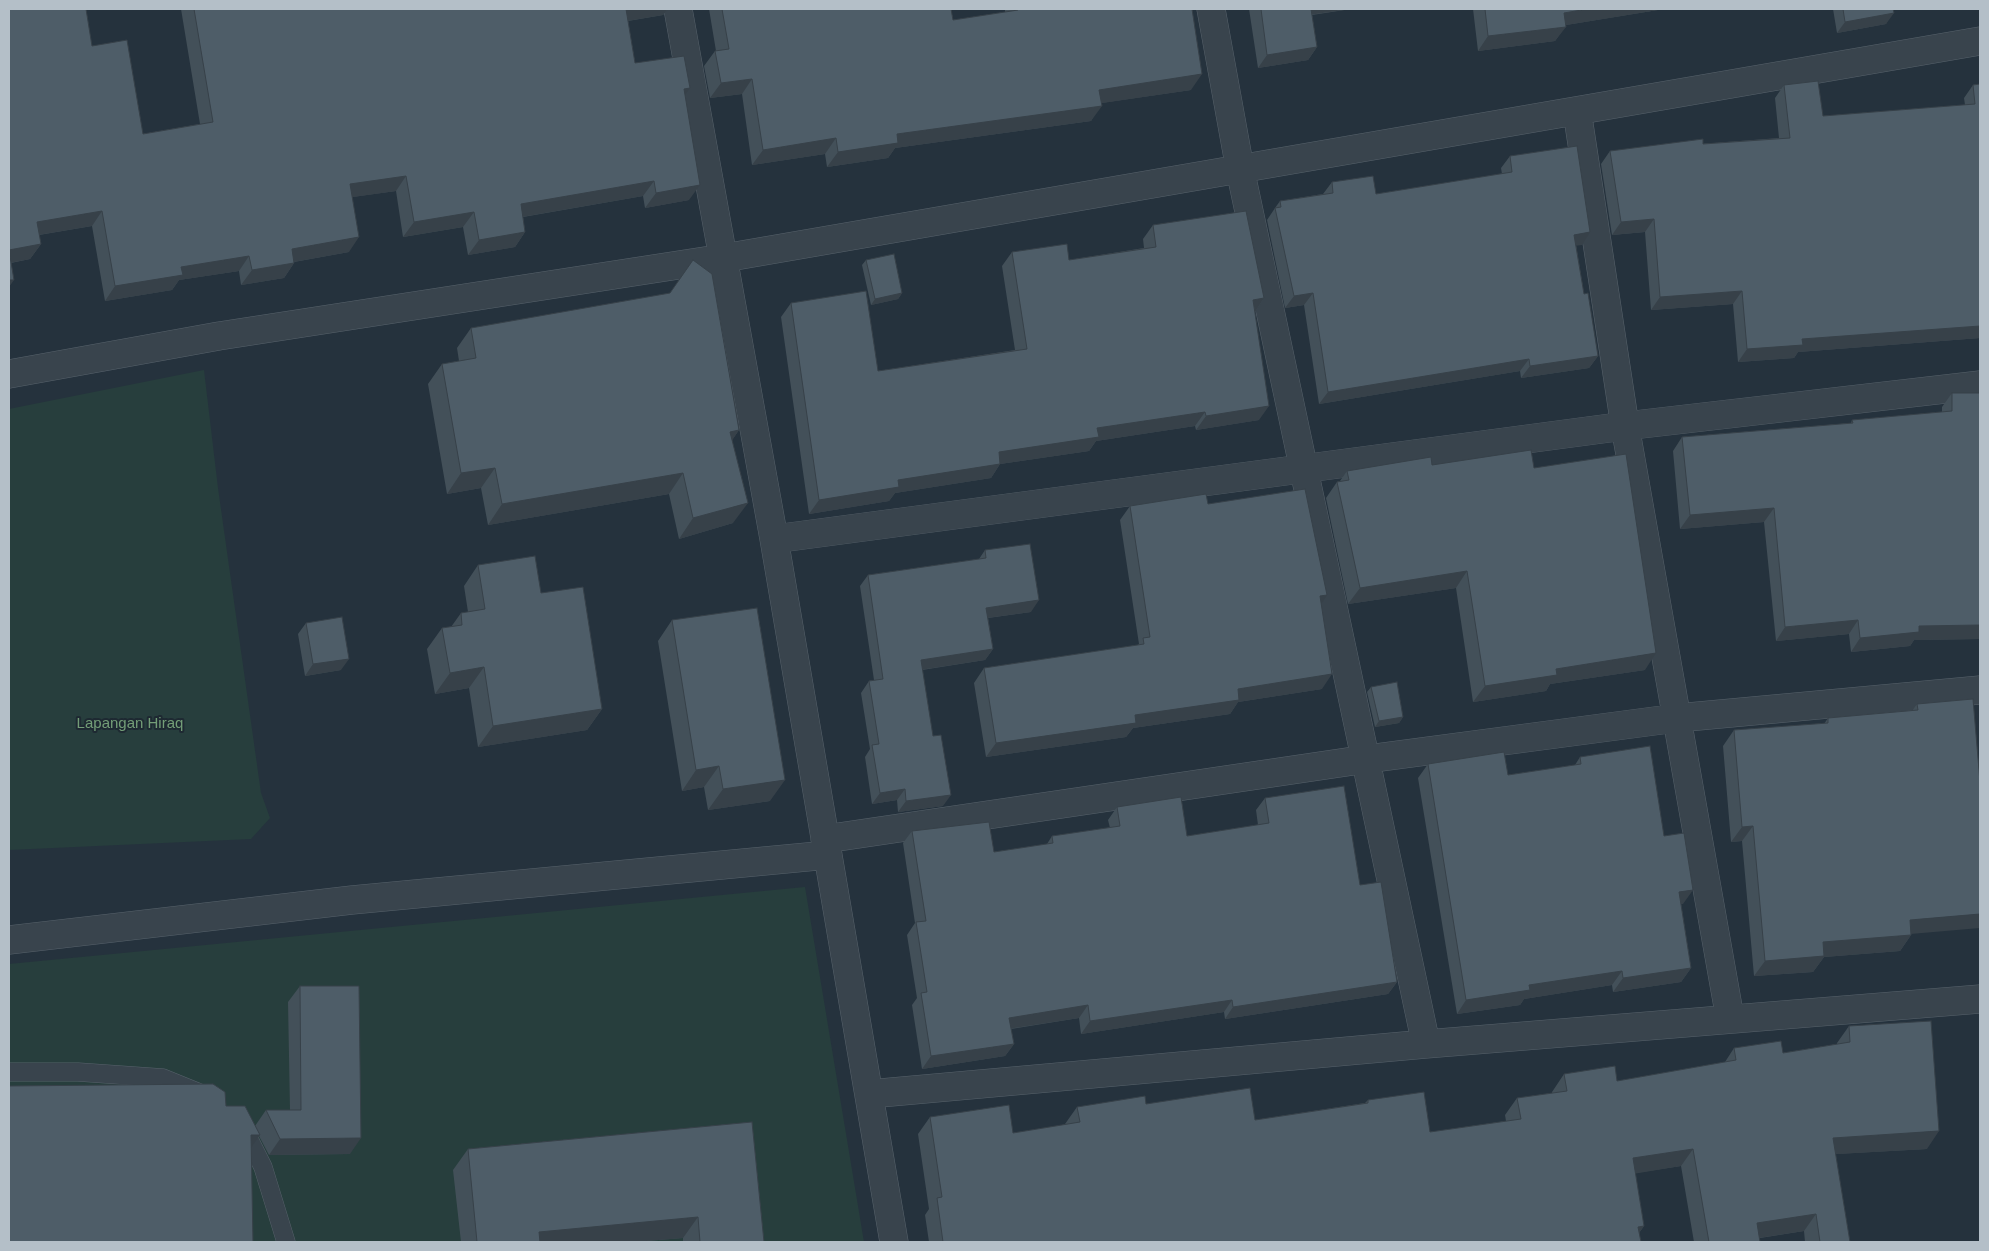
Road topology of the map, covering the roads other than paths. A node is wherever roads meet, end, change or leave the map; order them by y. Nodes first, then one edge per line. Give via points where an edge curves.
1 (678, 9) edge
2 (1211, 9) edge
3 (1980, 41) edge
4 (1577, 111) junction
5 (1240, 169) junction
6 (724, 258) junction
7 (9, 374) edge
8 (1980, 385) edge
9 (1625, 426) junction
10 (1306, 468) junction
11 (774, 539) junction
12 (1980, 690) edge
13 (1677, 718) junction
14 (1367, 759) junction
15 (827, 847) junction
16 (9, 940) edge
17 (1980, 999) edge
18 (1730, 1018) junction
19 (1426, 1044) junction
20 (9, 1072) edge
21 (869, 1094) junction
22 (216, 1103) edge
23 (232, 1114) edge
24 (286, 1242) edge
25 (894, 1242) edge

1 - 6 street
2 - 5 street
3 - 4 street
4 - 5 street
4 - 9 street
5 - 6 street
5 - 10 street
6 - 7 street via 219,336
6 - 11 street
8 - 9 street
9 - 10 street
9 - 13 street
10 - 11 street
10 - 14 street
11 - 15 street
12 - 13 street
13 - 14 street
13 - 18 street
14 - 15 street
14 - 19 street
15 - 16 street
15 - 21 street
17 - 18 street
18 - 19 street
19 - 21 street
20 - 22 lane via 78,1072 163,1078
21 - 25 street
23 - 24 lane via 239,1119 264,1167

